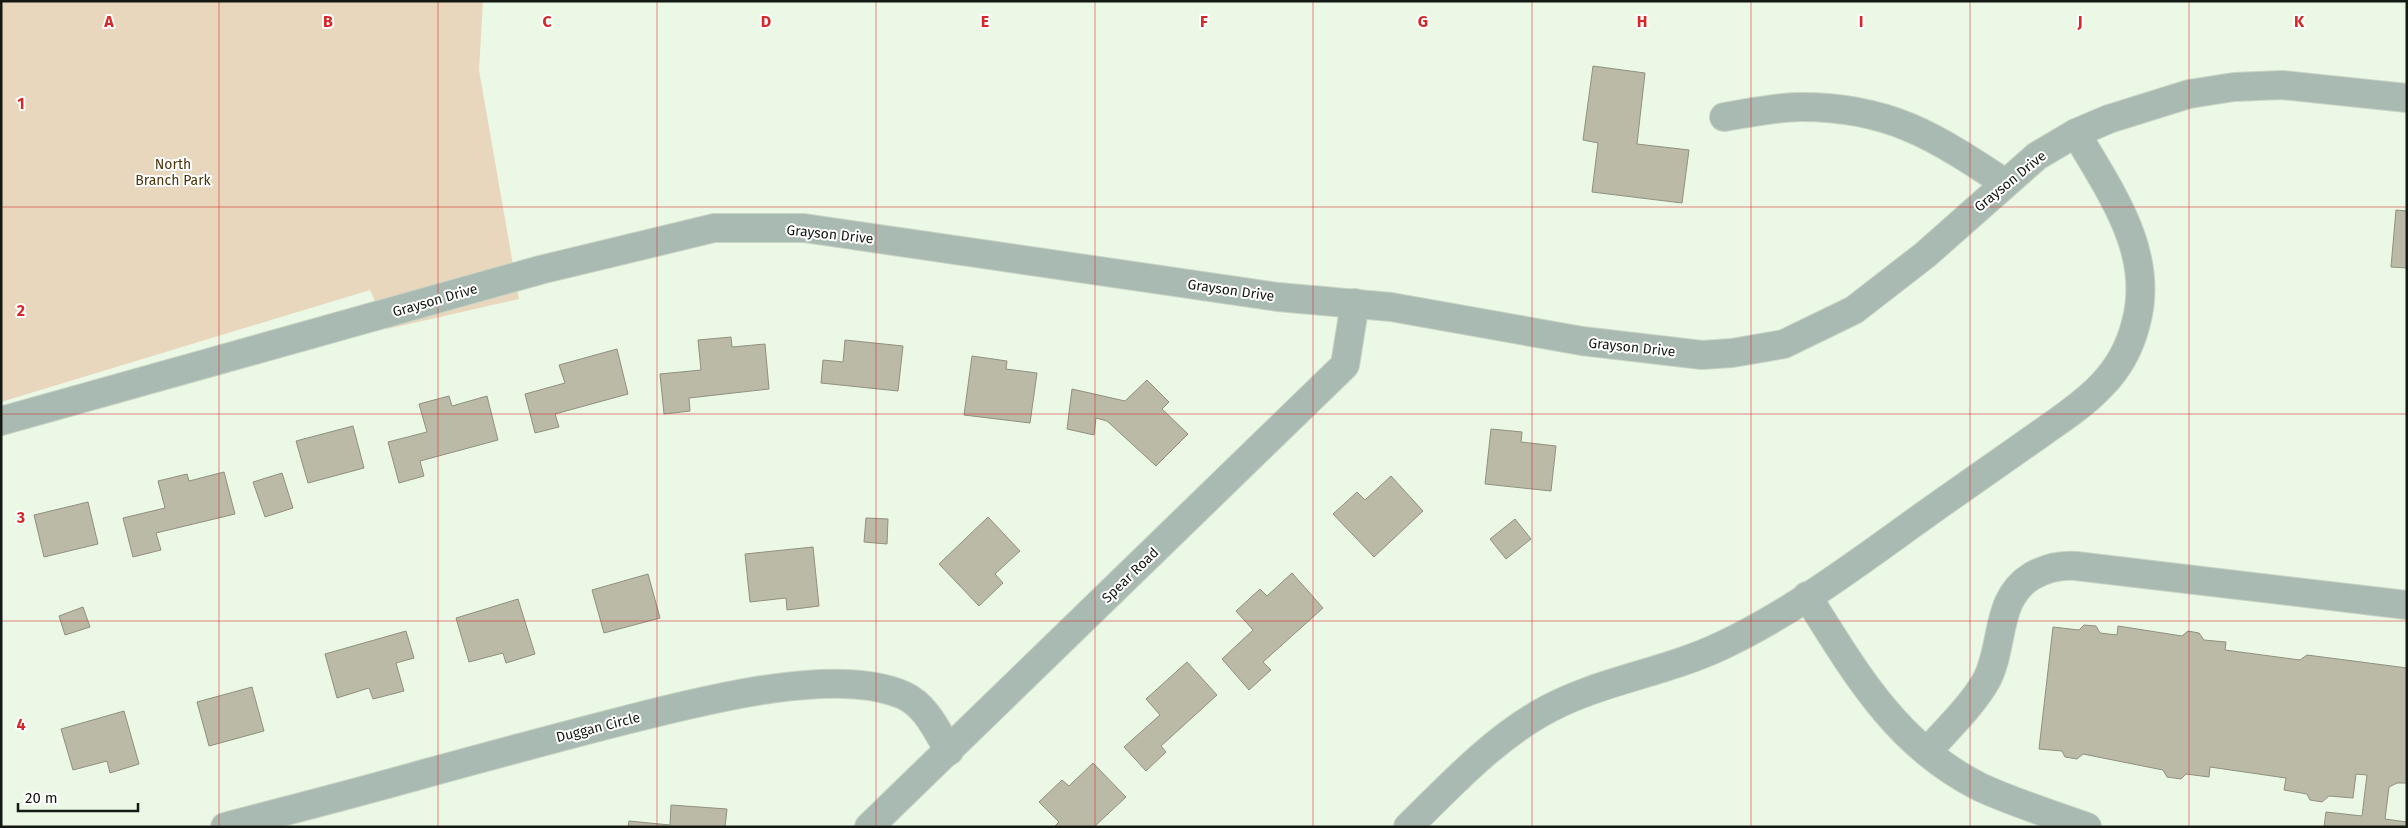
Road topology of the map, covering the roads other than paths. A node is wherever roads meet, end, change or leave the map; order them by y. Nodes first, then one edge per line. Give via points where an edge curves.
1 (2407, 98) edge
2 (1724, 117) dead end
3 (2076, 133) junction
4 (2005, 183) junction
5 (1355, 303) junction
6 (1, 421) edge
7 (1807, 596) junction
8 (2407, 605) edge
9 (949, 751) junction
10 (1927, 752) junction
11 (2033, 817) edge
12 (225, 827) edge
13 (869, 827) edge
14 (1408, 827) edge
15 (2087, 827) edge

1 - 3 street, Grayson Drive via 2282,85 2212,89 2150,105
2 - 4 street via 1800,107 1868,113 1913,127
3 - 4 street, Grayson Drive via 2037,156
3 - 7 street via 2126,220 2139,264 2139,309 2131,338 2118,365 2076,408
4 - 5 street, Grayson Drive via 1925,255 1854,310 1784,344 1710,354 1660,351
5 - 6 street, Grayson Drive via 1269,296 804,228 714,228 540,270
5 - 9 street, Spear Road via 1345,365
7 - 10 street via 1876,702
7 - 14 street via 1765,625 1717,648 1578,696 1540,713 1506,735
8 - 10 street via 2076,566 2050,568 2031,577 2016,590 2004,613 1986,681
9 - 12 street, Duggan Circle via 928,715 904,695 878,687 836,683 793,686 714,699 596,727
9 - 13 street, Spear Road
10 - 11 street
11 - 15 street

